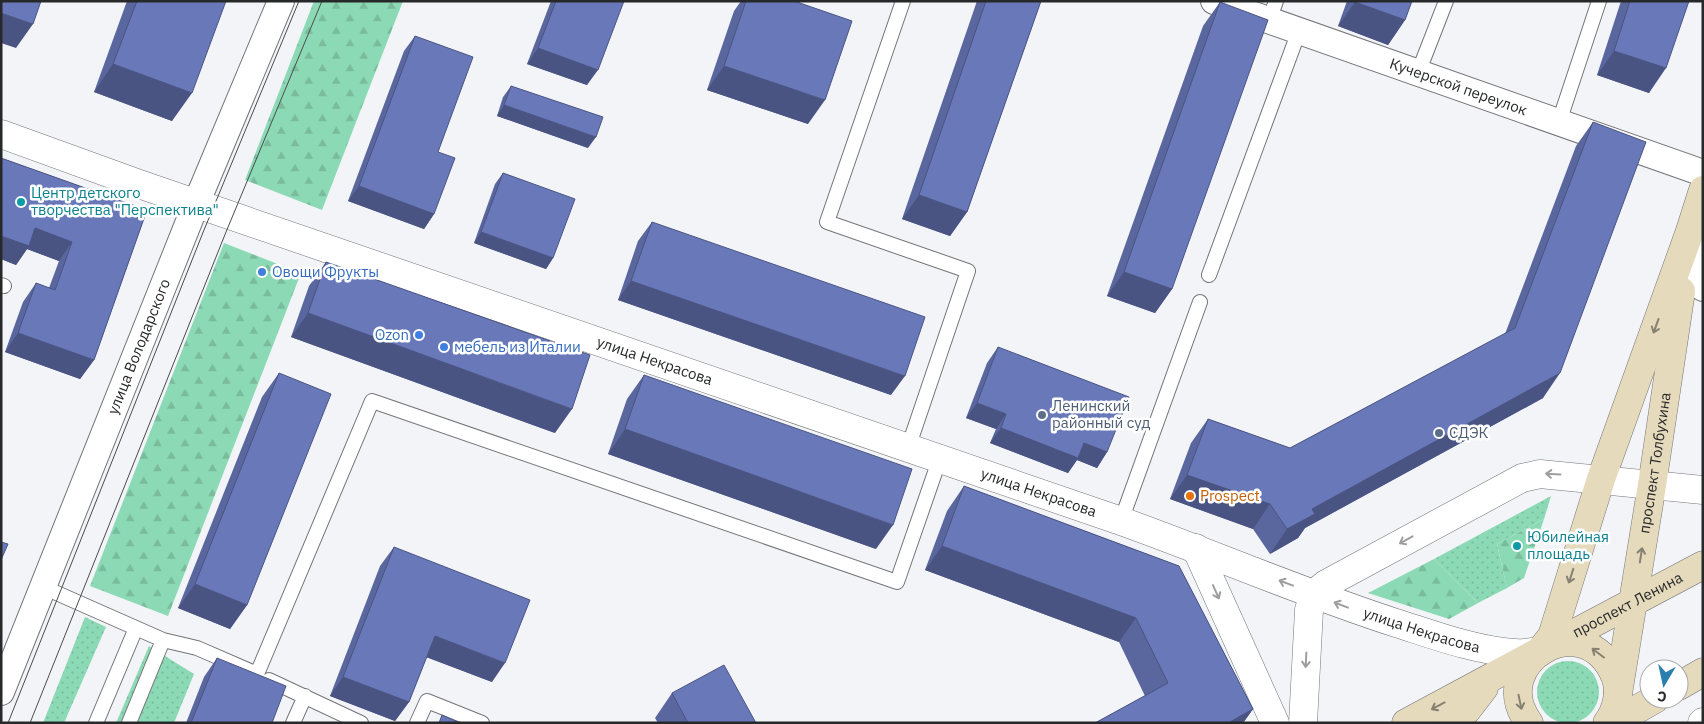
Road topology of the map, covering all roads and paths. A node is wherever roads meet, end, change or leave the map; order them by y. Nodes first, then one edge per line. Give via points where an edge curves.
1 (281, 1) edge
2 (903, 1) edge
3 (1214, 1) edge
4 (1446, 1) edge
5 (1599, 1) edge
6 (1273, 11) edge
7 (1300, 31) junction
8 (1418, 73) junction
9 (1559, 122) junction
10 (1, 134) edge
11 (1703, 173) edge
12 (1703, 190) edge
13 (196, 204) junction
14 (1690, 231) junction
15 (1209, 275) dead end
16 (1703, 288) edge
17 (1200, 302) dead end
18 (908, 448) junction
19 (940, 458) junction
20 (1601, 479) junction
21 (1652, 485) junction
22 (1703, 490) edge
23 (1121, 521) junction
24 (1196, 548) junction
25 (1703, 565) edge
26 (43, 587) junction
27 (1314, 594) junction
28 (1633, 603) junction
29 (136, 628) junction
30 (163, 640) junction
31 (1547, 648) junction
32 (1703, 672) edge
33 (257, 674) junction
34 (1497, 674) junction
35 (1689, 680) edge
36 (1, 692) edge
37 (1618, 694) junction
38 (304, 696) junction
39 (1639, 708) edge
40 (96, 723) edge
41 (129, 723) edge
42 (293, 723) edge
43 (361, 723) edge
44 (417, 723) edge
45 (482, 723) edge
46 (1275, 723) edge
47 (1303, 723) edge
48 (1406, 723) edge
49 (1452, 723) edge
50 (1529, 723) edge
51 (1607, 723) edge
52 (1613, 723) edge

1 - 13 street, улица Володарского
2 - 18 lane via 827,222 968,271
3 - 6 street, Кучерской переулок
4 - 8 lane
5 - 9 lane
6 - 7 street, Кучерской переулок
7 - 8 street, Кучерской переулок
7 - 15 lane
8 - 9 street, Кучерской переулок
9 - 11 street, Кучерской переулок
10 - 13 street, улица Некрасова
12 - 14 main road, проспект Толбухина
13 - 18 street, улица Некрасова
13 - 26 street, улица Володарского
14 - 16 street
14 -> 20 main road, проспект Толбухина
14 - 21 main road, проспект Толбухина
17 - 23 lane
18 - 19 street, улица Некрасова
19 - 23 street, улица Некрасова
19 - 33 lane via 897,582 372,401
20 - 21 street
20 -> 27 street via 1540,474 1522,478 1326,584
20 -> 31 main road, проспект Толбухина
21 - 22 street
28 -> 21 main road, проспект Толбухина
23 - 24 street, улица Некрасова
27 -> 24 street, улица Некрасова
24 -> 46 street
25 - 28 main road, проспект Ленина
26 - 29 lane
26 - 36 street, улица Володарского
31 -> 27 street, улица Некрасова via 1516,653 1496,651 1439,637
27 -> 47 street via 1309,610
28 - 31 main road, проспект Ленина
28 - 37 main road, проспект Толбухина
29 - 30 lane
29 - 40 lane
30 - 33 lane via 197,648
30 - 41 lane
31 - 34 main road, проспект Ленина
37 -> 31 main road via 1610,664 1599,652 1569,642
31 -> 50 main road via 1528,662 1521,675 1520,707
32 - 35 main road
33 - 38 lane
34 -> 48 main road, проспект Ленина
34 - 49 main road
37 - 51 main road
38 - 42 lane
38 - 43 lane
39 - 52 main road
44 - 45 lane via 427,700

